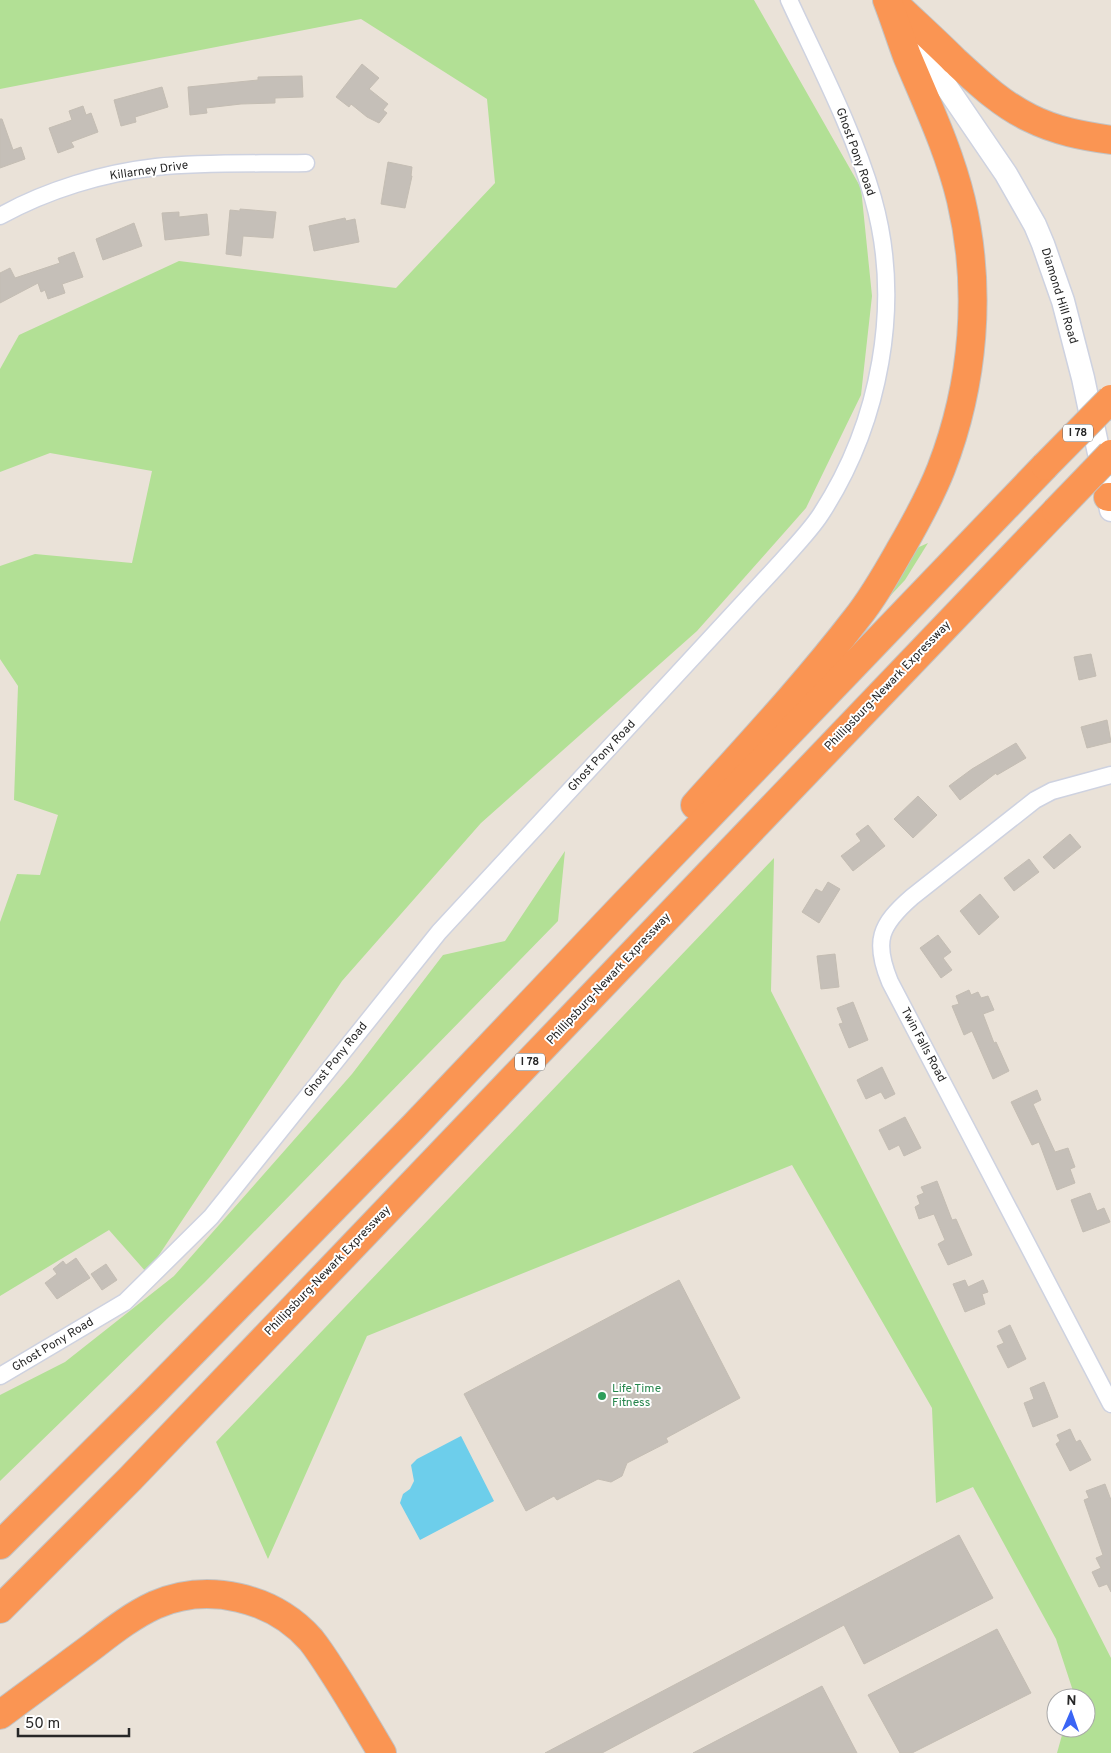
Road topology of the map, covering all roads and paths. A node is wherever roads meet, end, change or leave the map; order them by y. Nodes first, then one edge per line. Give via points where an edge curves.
1 (789, 0) edge
2 (892, 2) edge
3 (1111, 140) edge
4 (306, 163) dead end
5 (0, 216) edge
6 (1111, 399) edge
7 (1111, 454) edge
8 (1110, 501) edge
9 (1111, 776) edge
10 (618, 911) junction
11 (0, 1376) edge
12 (1111, 1404) edge
13 (0, 1545) edge
14 (0, 1609) edge
15 (0, 1715) edge
16 (382, 1753) edge

1 - 11 street, Ghost Pony Road via 861,161 874,200 882,249 885,323 880,363 871,404 841,480 820,515 780,563 439,932 211,1217 125,1302
2 - 3 highway via 999,100 1049,126
2 - 8 main road, Diamond Hill Road via 1006,174 1043,244 1063,301
2 - 10 highway via 907,56 945,147 969,240 971,338 962,401 951,443 925,505 858,618 666,838
4 - 5 street, Killarney Drive via 155,168 58,190
6 - 10 highway, I 78, bridge
7 - 14 highway, Phillipsburg-Newark Expressway / I 78, bridge via 130,1479
9 - 12 street, Twin Falls Road via 1052,791 1035,800 894,912 886,925 881,952 890,982
10 - 13 highway, I 78 via 400,1140
15 - 16 highway via 126,1621 156,1605 203,1594 228,1595 275,1610 312,1641

